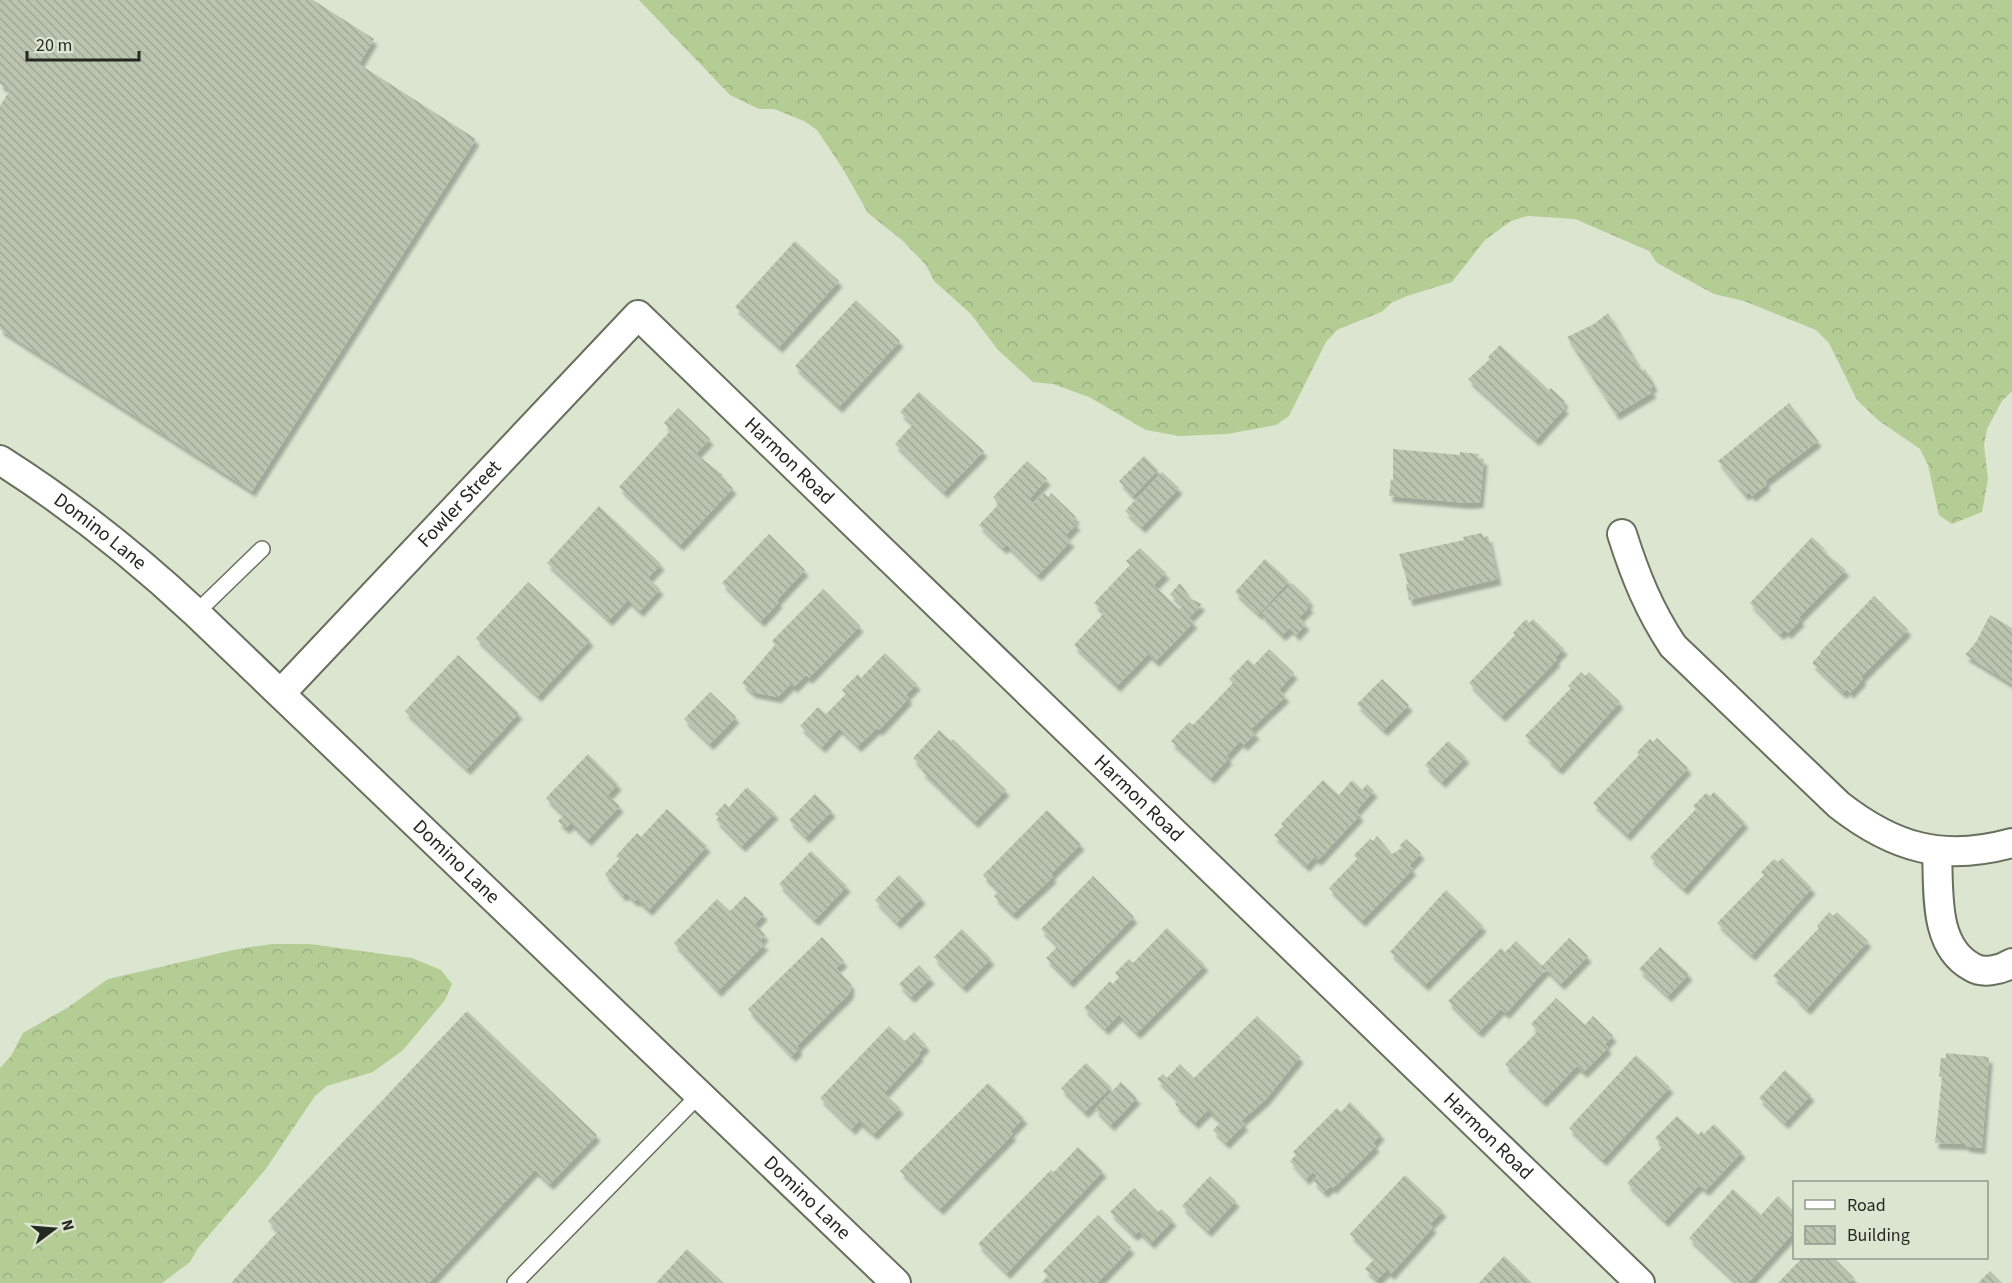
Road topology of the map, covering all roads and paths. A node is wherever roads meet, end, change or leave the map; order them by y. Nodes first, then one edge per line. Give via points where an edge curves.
1 (638, 315) joint
2 (0, 460) edge
3 (1622, 534) dead end
4 (262, 549) dead end
5 (196, 613) junction
6 (281, 693) junction
7 (2012, 843) edge
8 (1937, 852) junction
9 (2012, 963) edge
10 (699, 1095) junction
11 (515, 1283) edge
12 (896, 1283) edge
13 (1640, 1283) edge

1 - 6 street, Fowler Street
1 - 13 street, Harmon Road
2 - 5 street, Domino Lane via 139,560
3 - 8 street via 1638,583 1672,646 1839,805 1865,825 1896,841
4 - 5 lane
5 - 6 street, Domino Lane
6 - 10 street, Domino Lane
7 - 8 street via 1989,849
8 - 9 street via 1940,910 1951,950 1976,970 1993,970
10 - 11 lane
10 - 12 street, Domino Lane

